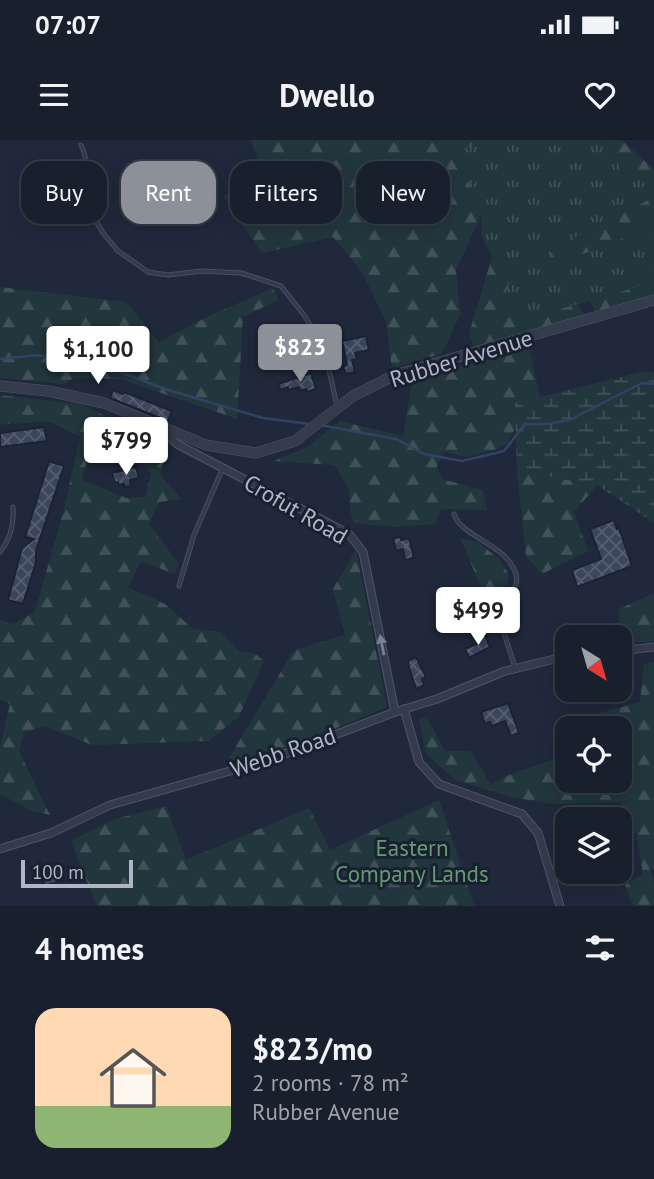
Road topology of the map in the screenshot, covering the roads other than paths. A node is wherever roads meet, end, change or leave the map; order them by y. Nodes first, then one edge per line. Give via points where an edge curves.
1 (81, 145) dead end
2 (654, 300) edge
3 (0, 386) edge
4 (338, 408) junction
5 (161, 428) junction
6 (223, 468) junction
7 (13, 507) dead end
8 (454, 513) dead end
9 (0, 552) edge
10 (179, 586) dead end
11 (654, 647) edge
12 (632, 650) edge
13 (555, 659) edge
14 (515, 668) junction
15 (404, 709) junction
16 (395, 712) junction
17 (0, 849) edge
18 (560, 906) edge

1 - 4 lane via 84,175 76,186 118,251 157,274 241,273 281,286 324,347
2 - 4 street, Rubber Avenue via 395,375
3 - 5 street, Rubber Avenue via 48,390 104,403
4 - 5 street, Rubber Avenue via 295,441 256,453 206,445
5 - 6 street, Crofut Road via 177,444
6 - 10 lane via 194,535
16 -> 6 street, Crofut Road via 363,552 349,534
7 - 9 lane via 14,520
8 - 14 lane via 459,525 496,547 513,568 515,589 500,616
11 - 12 street
13 - 14 street, Webb Road
14 - 15 street, Webb Road
15 - 16 street, Webb Road
15 - 18 street via 419,762 439,783 522,814 538,833
16 - 17 street, Webb Road via 269,760 110,805 51,833

